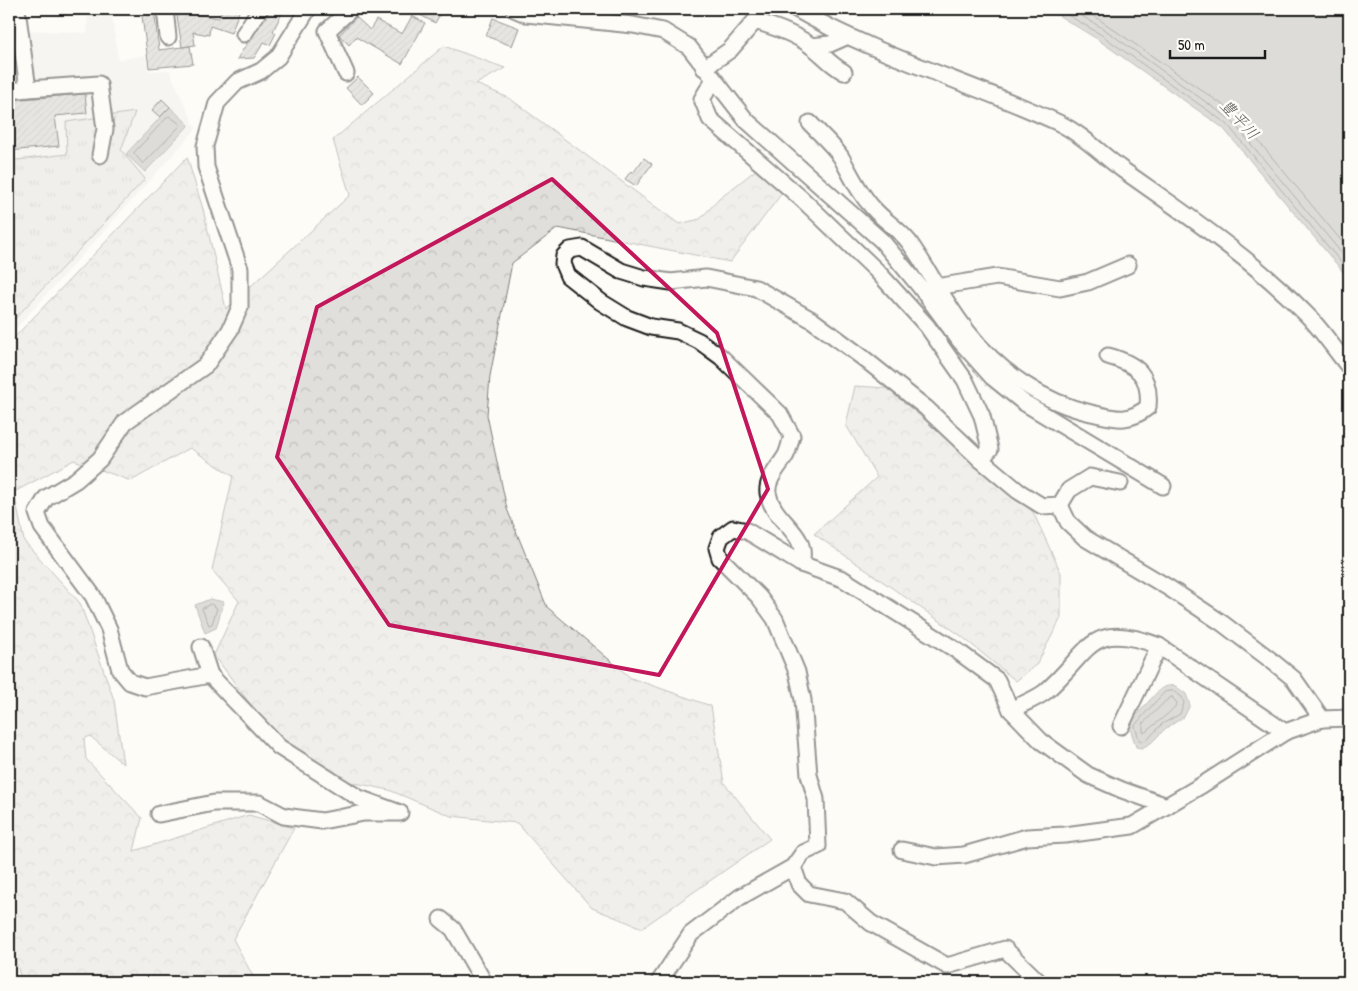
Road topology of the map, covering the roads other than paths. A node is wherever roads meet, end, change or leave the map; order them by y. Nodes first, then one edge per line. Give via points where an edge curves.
1 (165, 9) edge
2 (260, 9) edge
3 (308, 9) edge
4 (351, 9) edge
5 (796, 9) edge
6 (520, 11) edge
7 (14, 12) edge
8 (244, 34) dead end
9 (848, 36) junction
10 (168, 37) dead end
11 (811, 46) junction
12 (704, 68) junction
13 (844, 72) dead end
14 (346, 73) dead end
15 (713, 82) junction
16 (28, 89) junction
17 (9, 91) edge
18 (810, 123) dead end
19 (100, 155) dead end
20 (1128, 265) dead end
21 (921, 288) junction
22 (939, 289) junction
23 (1108, 356) dead end
24 (1349, 367) edge
25 (981, 460) junction
26 (1120, 483) dead end
27 (1163, 486) dead end
28 (1060, 505) junction
29 (801, 564) junction
30 (1159, 646) junction
31 (201, 647) dead end
32 (210, 675) junction
33 (1011, 710) junction
34 (1349, 718) edge
35 (1322, 720) junction
36 (1121, 726) dead end
37 (1285, 732) junction
38 (1167, 806) junction
39 (159, 814) dead end
40 (902, 850) dead end
41 (793, 867) junction
42 (441, 919) dead end
43 (484, 982) edge
44 (659, 982) edge
45 (1039, 982) edge

1 - 10 street
2 - 8 street
3 - 32 street via 278,57 261,72 237,82 217,103 205,146 206,168 240,269 240,307 230,330 206,365 126,422 100,459 76,480 46,498 37,513 42,527 93,596 109,629 120,670 130,682 145,686
4 - 14 street via 326,31
5 - 9 street
6 - 12 street via 663,30 689,47
7 - 16 street
9 - 11 street via 830,44
9 - 24 street via 1062,124 1210,231 1265,277 1305,312
11 - 12 street via 789,32 755,20 730,50
11 - 13 street
12 - 15 street
15 - 21 street via 746,120 882,241
15 - 25 street via 702,99 710,119 877,271 932,334 965,380 982,416 990,449
16 - 17 street
16 - 19 street via 99,84 105,129
18 - 22 street via 840,156 874,210 896,226 910,244
20 - 22 street via 1088,282 1060,288 997,278
21 - 22 street
21 - 27 street via 960,341 992,377 1016,397
22 - 23 street via 966,331 996,363 1032,390 1072,409 1116,419 1136,417 1148,407 1149,390 1142,375 1128,361
25 - 28 street via 1042,506
25 - 29 street via 926,408 862,357 812,320 756,288 706,278 671,282 644,278 621,271 582,248 570,250 564,256 563,264 568,276 588,292 627,318 699,341 721,357 780,414 792,436 786,454 771,478 768,492 775,513 796,534 804,553
26 - 28 street via 1090,477 1069,490
28 - 35 street via 1068,522 1085,538 1222,623 1294,679
29 - 33 street via 843,579 956,650 997,680
29 - 41 street via 747,531 732,528 721,537 716,548 720,558 759,597 775,619 797,672 803,700 809,776 816,799 818,846 803,853
30 - 33 street via 1136,637 1115,635 1095,640 1044,692
30 - 36 street
30 - 37 street
31 - 32 street
32 - 39 street via 279,747 359,798 400,813 364,813 322,820 284,816 259,803 214,803
33 - 38 street via 1041,741 1088,774
34 - 35 street
35 - 37 street
37 - 38 street
38 - 40 street via 1132,826 1027,837 964,855 936,856
41 - 44 street via 740,897 691,934
41 - 45 street via 799,884 809,894 845,901 871,923 947,966 1005,949
42 - 43 street via 453,928

